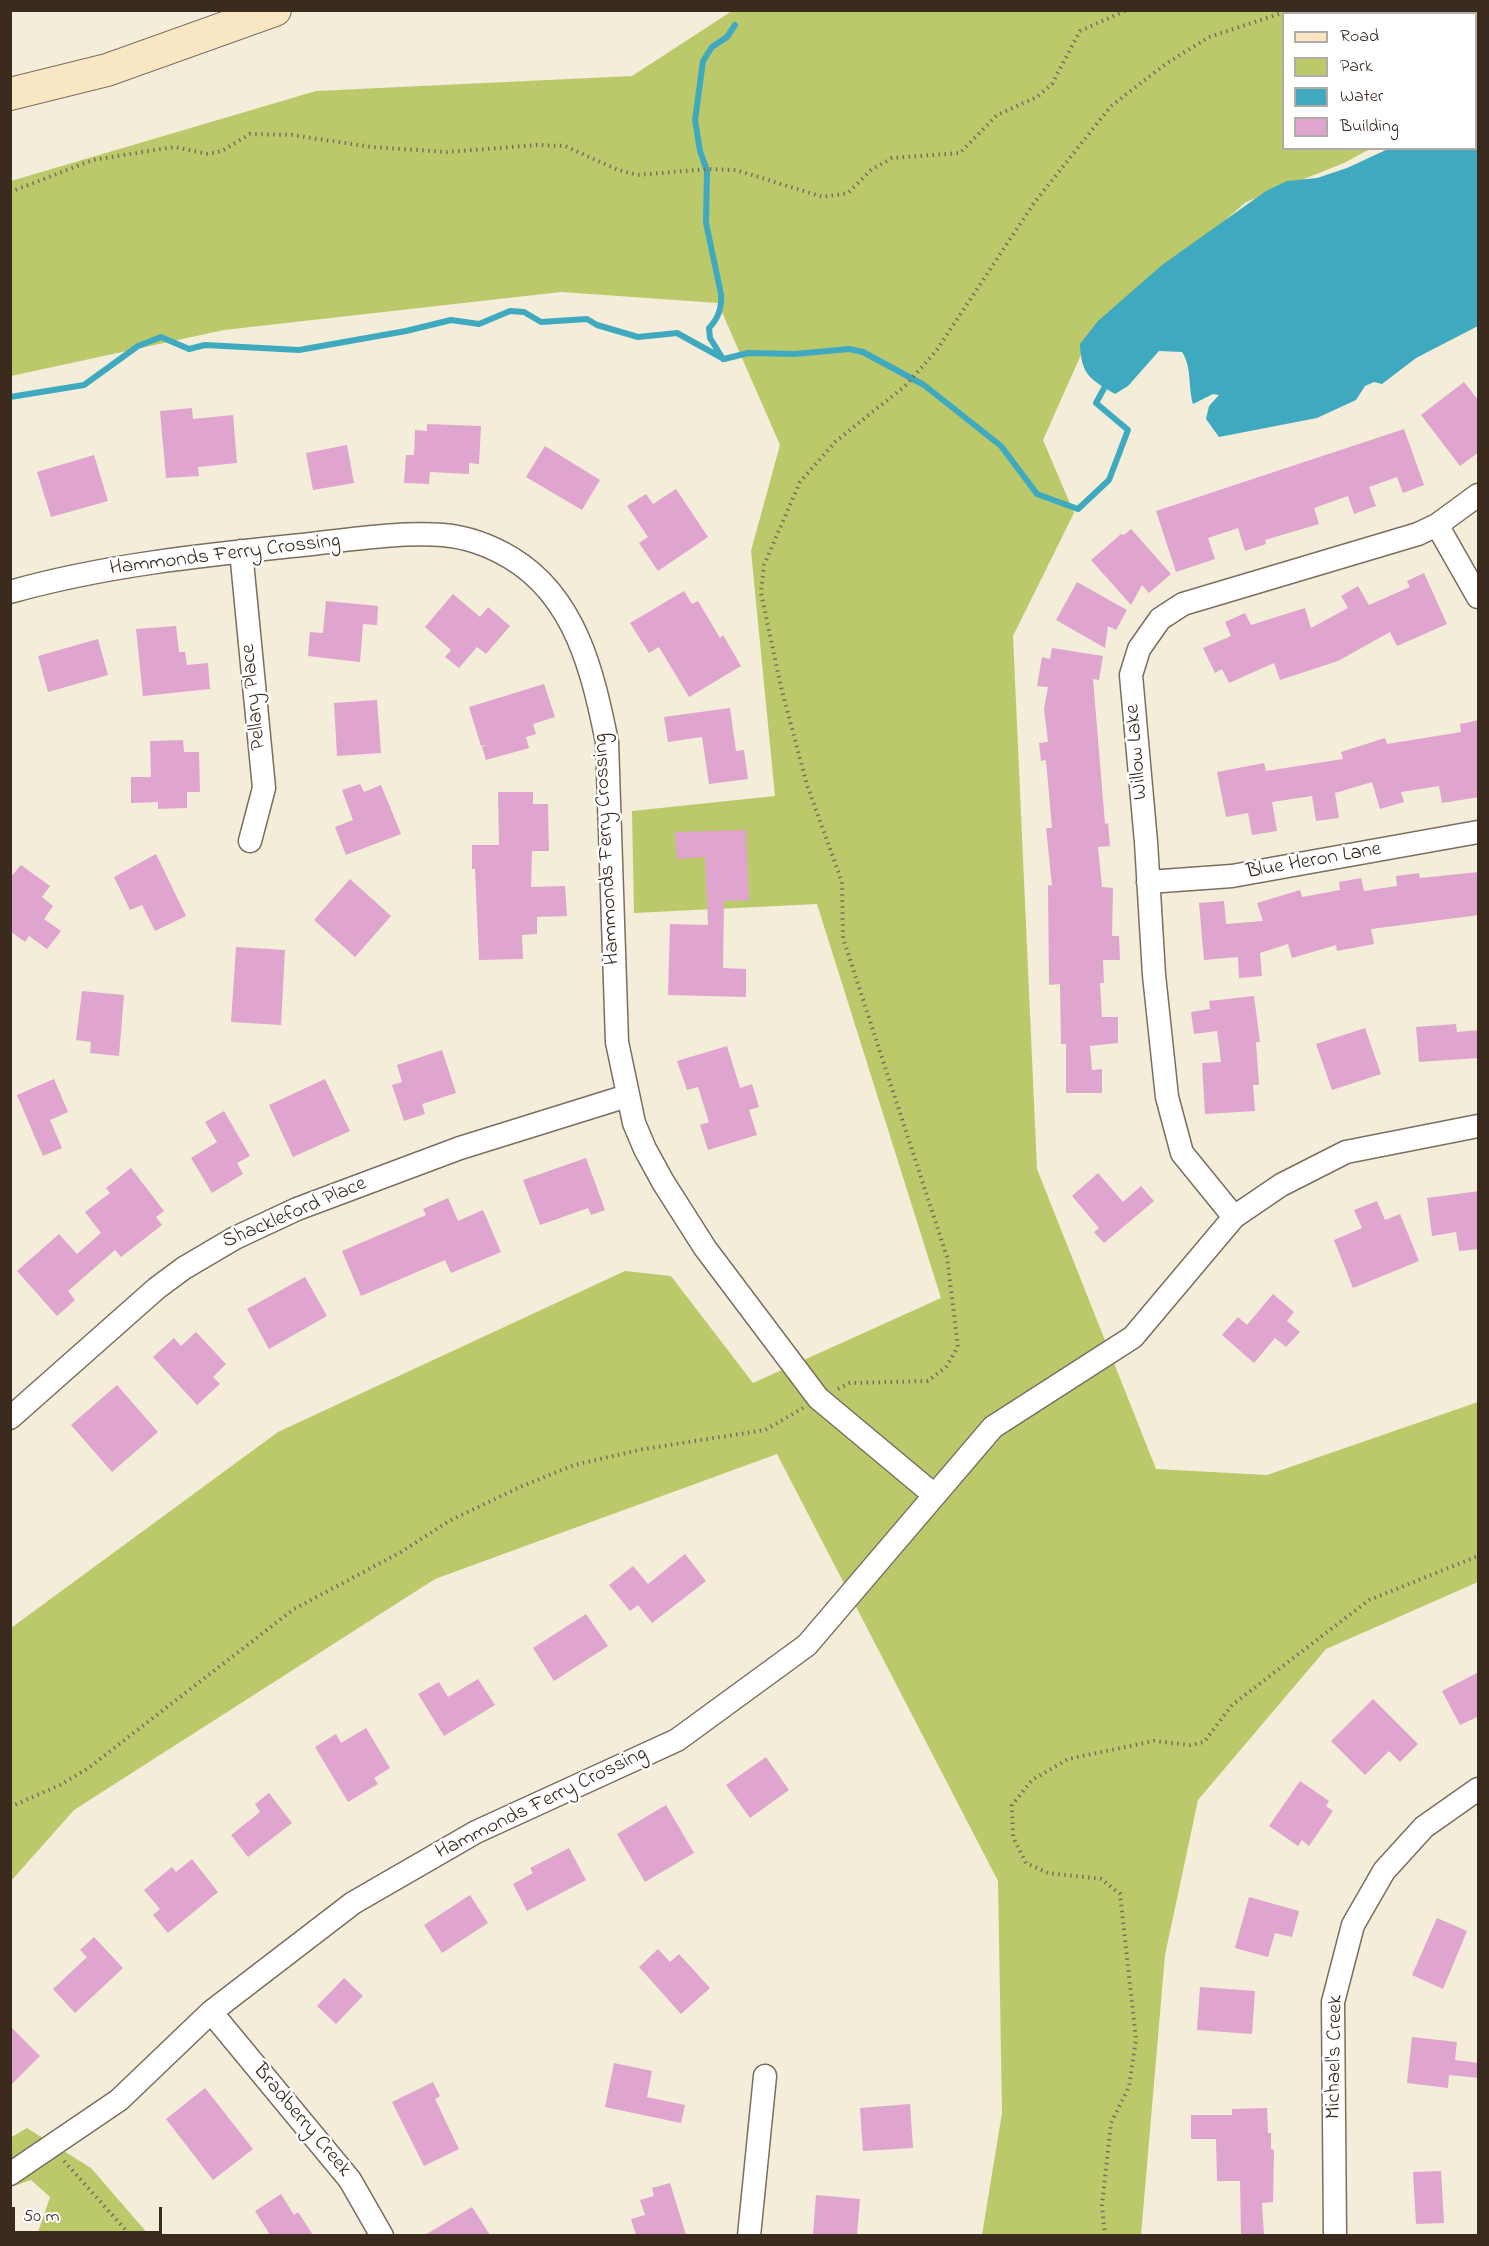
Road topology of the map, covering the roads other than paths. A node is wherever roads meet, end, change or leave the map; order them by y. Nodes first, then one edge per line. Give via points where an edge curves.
1 (274, 10) edge
2 (10, 94) edge
3 (1479, 495) edge
4 (1437, 525) junction
5 (241, 551) junction
6 (10, 592) edge
7 (1479, 597) edge
8 (1479, 832) edge
9 (250, 841) dead end
10 (1148, 882) junction
11 (627, 1096) junction
12 (1479, 1126) edge
13 (1234, 1217) junction
14 (10, 1418) edge
15 (933, 1494) junction
16 (1479, 1789) edge
17 (211, 2012) junction
18 (765, 2076) dead end
19 (10, 2174) edge
20 (382, 2235) edge
21 (749, 2235) edge
22 (1335, 2235) edge

1 - 2 street via 106,70
3 - 4 street, Willow Lake
4 - 7 street
4 - 10 street, Willow Lake via 1183,604 1160,619 1138,650 1131,675
5 - 6 street, Hammonds Ferry Crossing via 98,571
5 - 9 street, Pellary Place via 264,788
5 - 11 street, Hammonds Ferry Crossing via 444,535 472,541 513,559 559,602 572,620 600,706 606,742 617,1042
8 - 10 street, Blue Heron Lane via 1232,876
10 - 13 street, Willow Lake via 1167,1097 1182,1153
11 - 14 street, Shackleford Place via 460,1148 297,1209 235,1238 157,1288
11 - 15 street, Hammonds Ferry Crossing via 641,1141 663,1182 753,1315 818,1398
12 - 13 street, Hammonds Ferry Crossing via 1346,1152 1281,1185
13 - 15 street, Hammonds Ferry Crossing via 1133,1337 993,1427
15 - 17 street, Hammonds Ferry Crossing via 807,1645 677,1740 476,1832 353,1903
16 - 22 street, Michael's Creek via 1424,1827 1384,1871 1353,1925 1333,2002
17 - 19 street, Hammonds Ferry Crossing via 119,2100
17 - 20 street, Bradberry Creek via 351,2180
18 - 21 street

